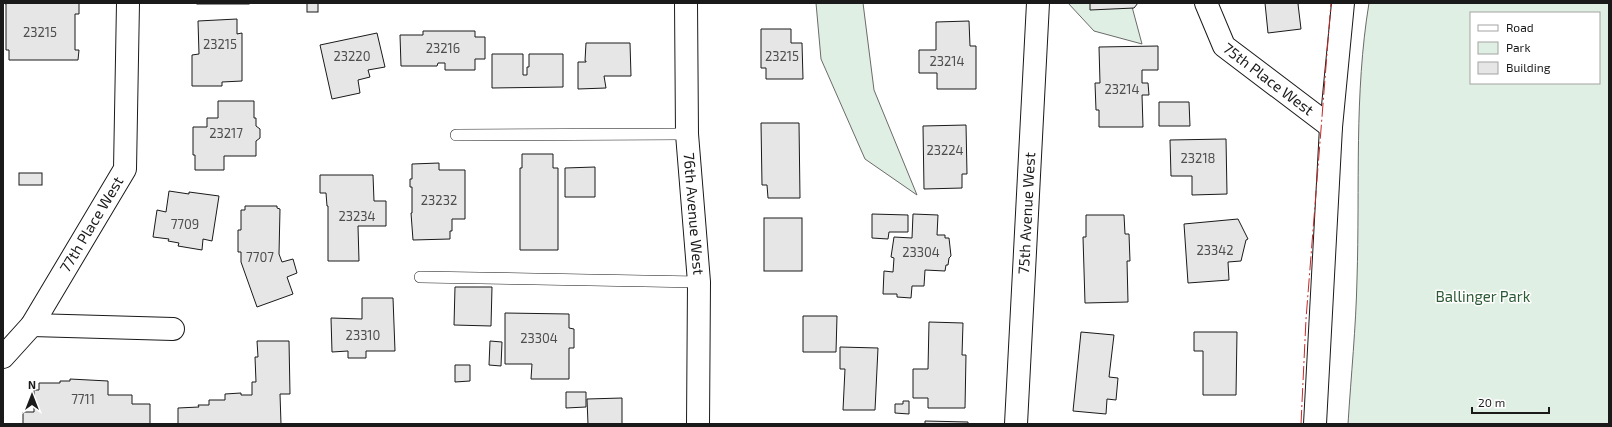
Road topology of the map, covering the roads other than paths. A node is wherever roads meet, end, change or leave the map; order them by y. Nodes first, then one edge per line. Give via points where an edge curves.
1 (128, 3) edge
2 (686, 3) edge
3 (1038, 3) edge
4 (1206, 3) edge
5 (1343, 3) edge
6 (1331, 127) junction
7 (688, 134) junction
8 (456, 135) dead end
9 (420, 277) dead end
10 (699, 282) junction
11 (32, 325) junction
12 (173, 329) dead end
13 (3, 357) edge
14 (698, 424) edge
15 (1016, 424) edge
16 (1316, 424) edge

1 - 11 street, 77th Place West via 125,169
2 - 7 street, 76th Avenue West
3 - 15 street, 75th Avenue West
4 - 6 street, 75th Place West via 1224,46
5 - 6 street
6 - 16 street
7 - 8 lane
7 - 10 street, 76th Avenue West
9 - 10 lane
10 - 14 street, 76th Avenue West
11 - 12 street
11 - 13 street, 77th Place West

